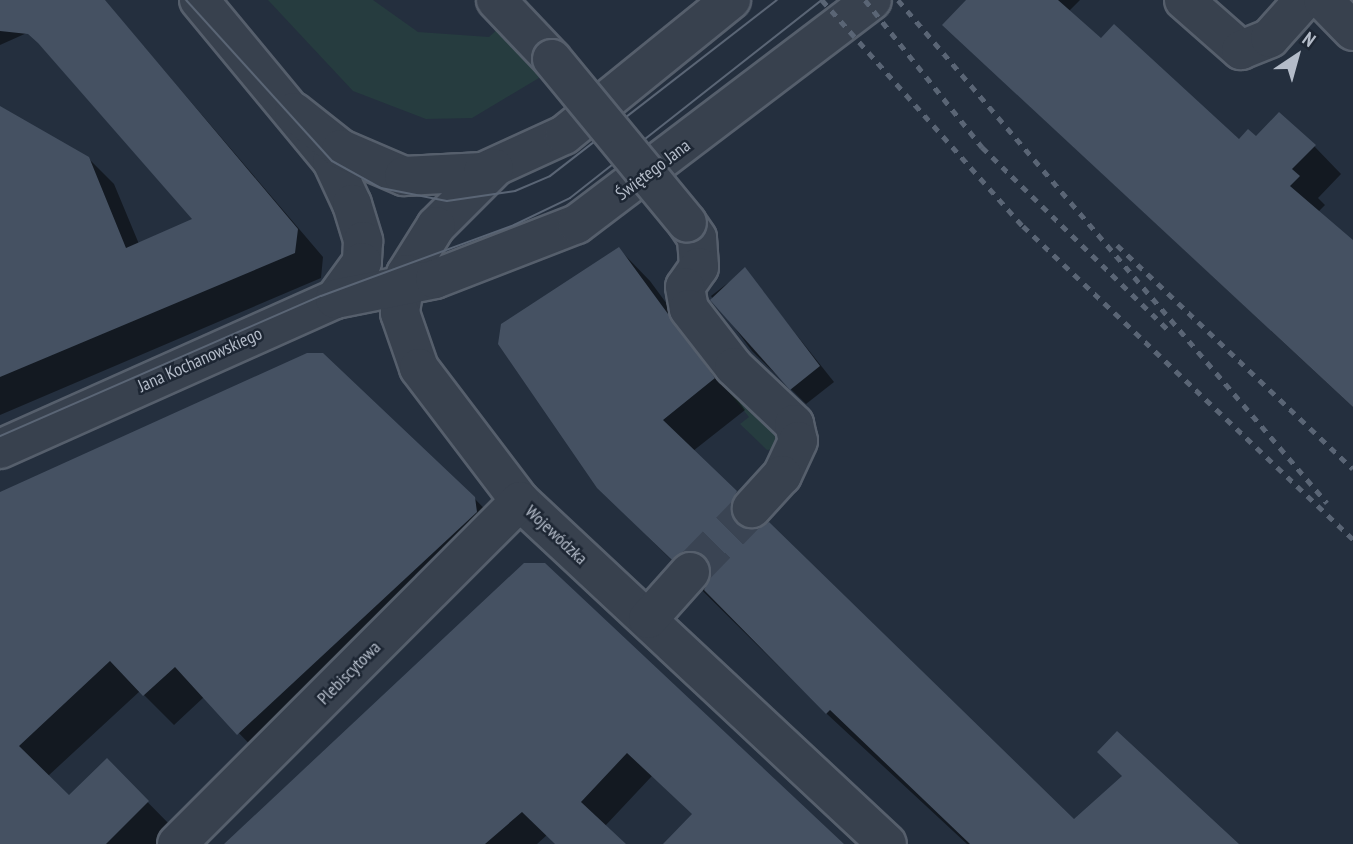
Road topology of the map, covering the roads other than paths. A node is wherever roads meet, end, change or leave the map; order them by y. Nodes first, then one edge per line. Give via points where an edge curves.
1 (199, 0) edge
2 (496, 0) edge
3 (731, 0) edge
4 (872, 0) edge
5 (1184, 0) edge
6 (1304, 0) edge
7 (1323, 0) edge
8 (1353, 31) edge
9 (295, 112) junction
10 (494, 168) junction
11 (404, 286) junction
12 (335, 299) junction
13 (0, 449) edge
14 (520, 501) junction
15 (752, 508) tunnel mouth
16 (690, 572) tunnel mouth
17 (648, 619) junction
18 (177, 844) edge
19 (887, 844) edge

1 - 9 street
2 - 15 street, bridge via 552,59 688,223 697,238 699,267 685,287 690,309 734,367 794,424 798,441 782,475
3 - 10 street via 564,135
4 - 11 street, Świętego Jana via 577,224
5 - 6 street via 1241,50 1270,38
7 - 8 street
9 - 10 street via 341,149 404,176 443,178
9 - 12 street via 332,161 361,225 362,262
10 - 11 street, Wojewódzka via 421,245
11 - 12 street, Jana Kochanowskiego
11 - 14 street, Wojewódzka via 400,313 419,368
12 - 13 street, Jana Kochanowskiego
14 - 17 street, Wojewódzka
14 - 18 street, Plebiscytowa
16 - 17 street
17 - 19 street, Wojewódzka

